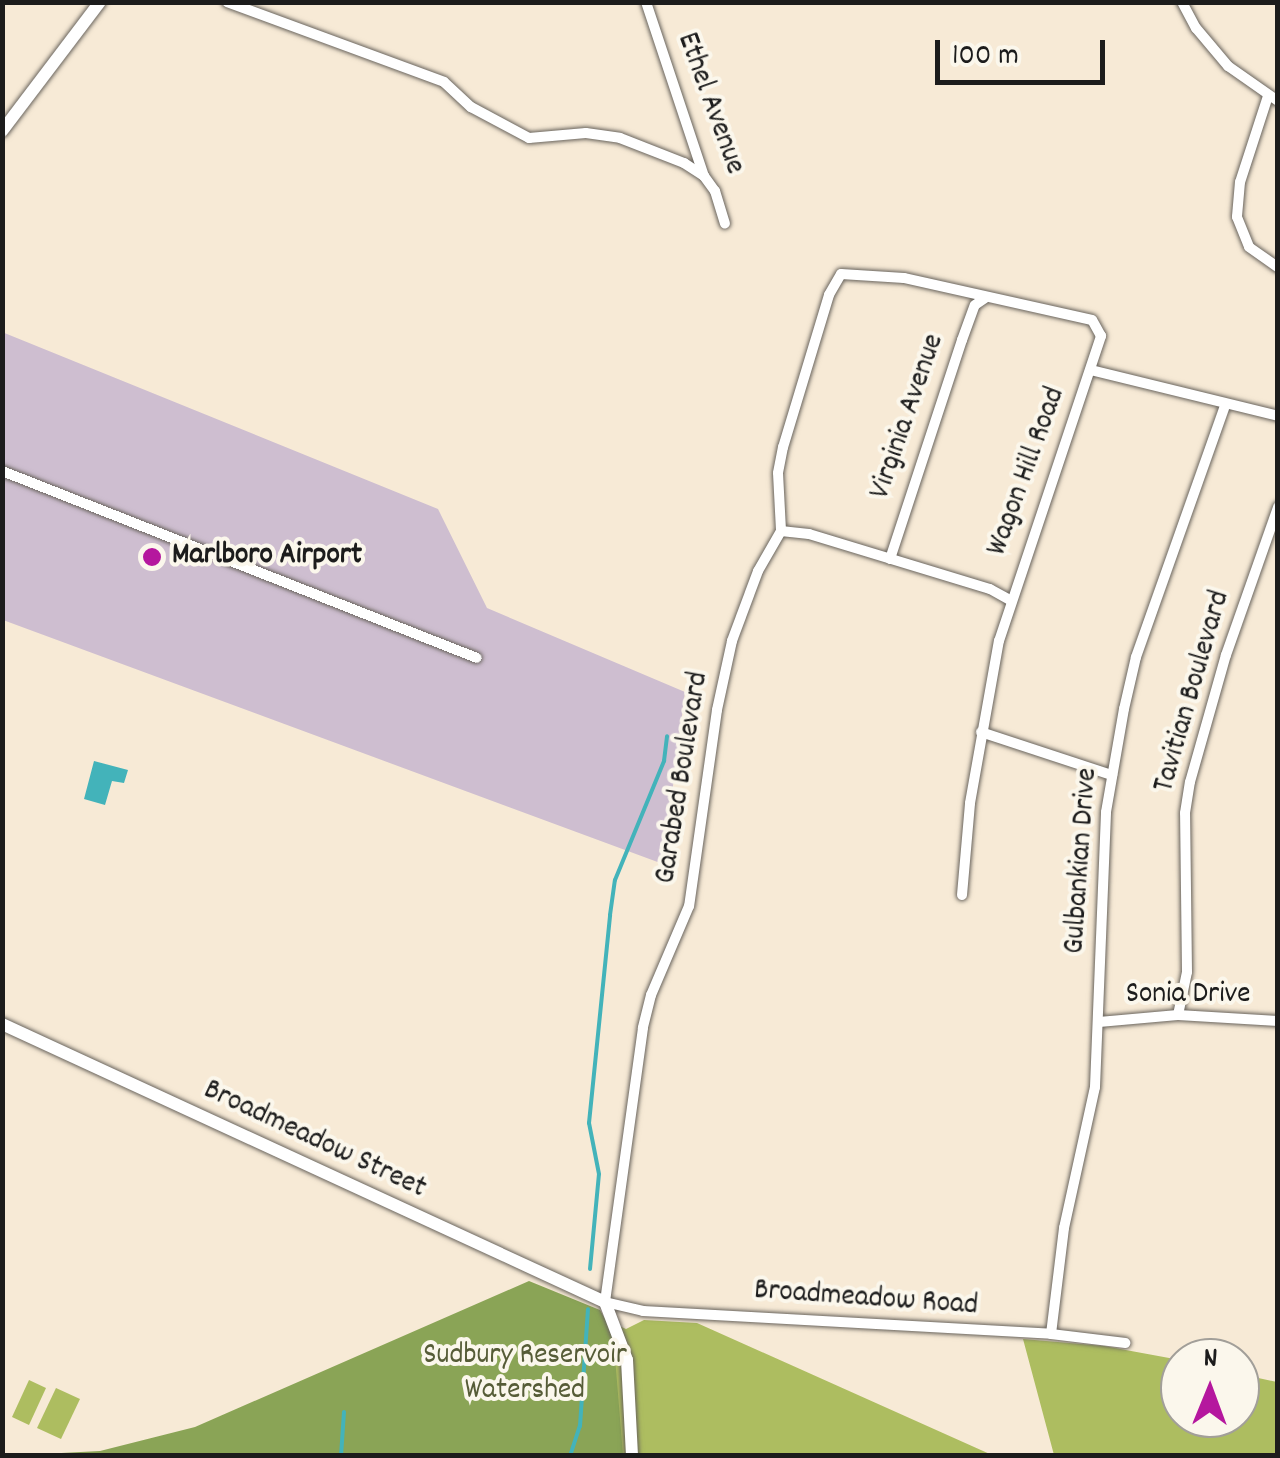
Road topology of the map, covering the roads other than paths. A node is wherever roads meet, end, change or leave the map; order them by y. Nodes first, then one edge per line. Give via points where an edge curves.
1 (100, 2) edge
2 (226, 2) edge
3 (253, 2) edge
4 (646, 2) edge
5 (1182, 2) edge
6 (270, 18) junction
7 (1273, 98) edge
8 (2, 131) edge
9 (704, 176) junction
10 (725, 223) dead end
11 (1278, 267) edge
12 (985, 298) junction
13 (1091, 370) junction
14 (1225, 405) junction
15 (1278, 416) edge
16 (2, 471) edge
17 (1278, 507) edge
18 (781, 532) junction
19 (890, 558) junction
20 (1010, 600) junction
21 (476, 658) dead end
22 (981, 732) junction
23 (1112, 776) junction
24 (962, 895) dead end
25 (1178, 1015) junction
26 (1278, 1021) edge
27 (1099, 1022) junction
28 (2, 1024) edge
29 (605, 1302) junction
30 (1052, 1334) junction
31 (1125, 1343) dead end
32 (632, 1456) edge

1 - 8 street
2 - 6 street
3 - 6 street
4 - 9 street, Ethel Avenue
5 - 7 street via 1228,66
6 - 9 street via 444,82 471,106 530,138 596,135 656,152
7 - 11 street via 1240,182 1236,216 1249,247
9 - 10 street, Ethel Avenue
12 - 13 street, Wagon Hill Road via 1092,320 1101,336
12 - 18 street, Wagon Hill Road via 904,278 841,274 783,448
12 - 19 street, Virginia Avenue via 975,304
13 - 14 street
13 - 20 street, Wagon Hill Road
14 - 15 street
14 - 23 street, Gulbankian Drive via 1136,656
16 - 21 street
17 - 25 street, Tavitian Boulevard via 1190,782 1187,972
18 - 19 street
18 - 29 street, Garabed Boulevard via 732,641 688,906 643,1028
19 - 20 street
20 - 22 street, Wagon Hill Road
22 - 23 street
22 - 24 street, Wagon Hill Road
23 - 27 street, Gulbankian Drive
25 - 26 street, Sonia Drive
25 - 27 street, Sonia Drive
27 - 30 street, Gulbankian Drive via 1096,1087 1064,1228
28 - 29 street, Broadmeadow Street
29 - 30 street, Broadmeadow Road via 643,1311
29 - 32 street via 627,1360
30 - 31 street, Broadmeadow Road

